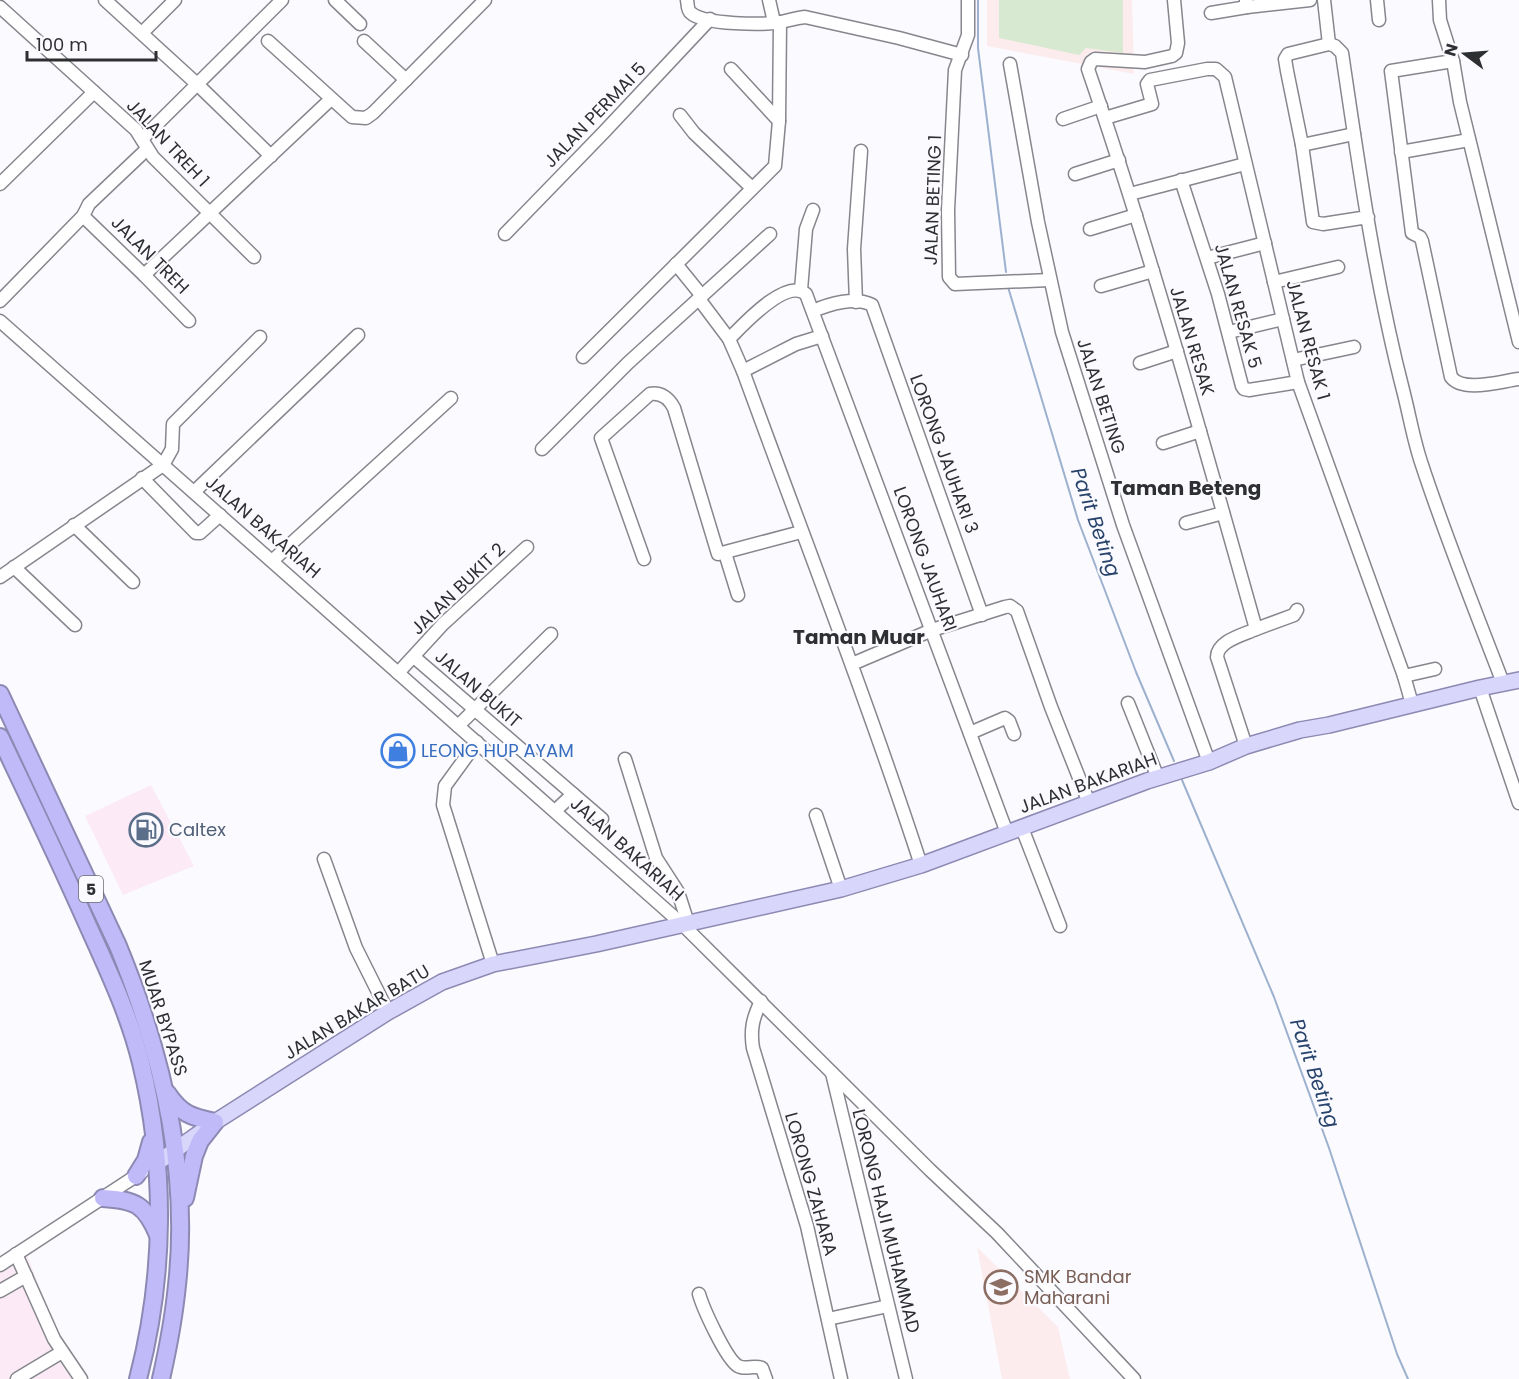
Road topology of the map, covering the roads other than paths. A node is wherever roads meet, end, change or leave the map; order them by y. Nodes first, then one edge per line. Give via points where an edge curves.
1 (105, 0) edge
2 (175, 0) edge
3 (282, 0) edge
4 (335, 0) edge
5 (485, 0) edge
6 (687, 0) edge
7 (770, 0) edge
8 (968, 0) edge
9 (1174, 0) edge
10 (1310, 0) edge
11 (1324, 0) edge
12 (1377, 0) edge
13 (1438, 0) edge
14 (1246, 4) edge
15 (0, 7) edge
16 (1211, 13) dead end
17 (710, 19) junction
18 (1378, 20) dead end
19 (777, 22) junction
20 (360, 24) dead end
21 (142, 33) junction
22 (268, 41) dead end
23 (364, 41) dead end
24 (1329, 44) junction
25 (962, 55) junction
26 (1453, 61) junction
27 (1010, 64) dead end
28 (731, 69) dead end
29 (406, 80) junction
30 (198, 84) junction
31 (94, 92) junction
32 (331, 99) junction
33 (1103, 112) junction
34 (680, 115) dead end
35 (1063, 119) dead end
36 (779, 121) junction
37 (1354, 134) junction
38 (1469, 140) junction
39 (144, 144) junction
40 (1302, 145) junction
41 (861, 151) dead end
42 (1401, 152) junction
43 (270, 156) junction
44 (1119, 160) junction
45 (1245, 164) junction
46 (1075, 174) dead end
47 (1181, 180) junction
48 (0, 184) edge
49 (752, 188) junction
50 (1130, 194) junction
51 (813, 210) dead end
52 (210, 213) junction
53 (1136, 214) junction
54 (83, 216) junction
55 (1368, 217) junction
56 (1090, 229) dead end
57 (505, 234) dead end
58 (770, 234) dead end
59 (1264, 243) junction
60 (254, 257) dead end
61 (1207, 258) junction
62 (676, 264) junction
63 (1338, 267) dead end
64 (1153, 271) junction
65 (144, 275) junction
66 (1050, 280) junction
67 (1274, 282) junction
68 (1101, 286) dead end
69 (804, 295) junction
70 (701, 298) junction
71 (0, 301) edge
72 (856, 302) junction
73 (813, 311) junction
74 (1283, 319) junction
75 (0, 321) edge
76 (189, 321) dead end
77 (1229, 332) junction
78 (358, 335) dead end
79 (822, 336) junction
80 (260, 337) dead end
81 (729, 339) junction
82 (1519, 342) edge
83 (1354, 347) dead end
84 (1177, 351) junction
85 (582, 357) dead end
86 (1293, 360) junction
87 (1140, 363) dead end
88 (743, 371) junction
89 (1519, 379) edge
90 (1298, 382) junction
91 (451, 398) dead end
92 (1200, 431) junction
93 (1163, 443) dead end
94 (542, 449) dead end
95 (163, 465) junction
96 (142, 478) junction
97 (194, 492) junction
98 (1223, 513) junction
99 (220, 515) junction
100 (1186, 523) dead end
101 (74, 525) junction
102 (801, 532) junction
103 (527, 547) dead end
104 (722, 553) junction
105 (644, 558) dead end
106 (272, 561) junction
107 (14, 567) junction
108 (0, 577) edge
109 (133, 582) dead end
110 (738, 595) dead end
111 (1297, 609) dead end
112 (982, 615) junction
113 (75, 625) dead end
114 (1256, 629) junction
115 (932, 630) junction
116 (551, 634) dead end
117 (414, 657) junction
118 (852, 664) junction
119 (1435, 669) dead end
120 (398, 673) junction
121 (1404, 676) junction
122 (1519, 680) edge
123 (1503, 682) junction
124 (1480, 687) junction
125 (0, 694) edge
126 (1128, 703) dead end
127 (1412, 704) junction
128 (476, 710) junction
129 (458, 726) junction
130 (970, 733) junction
131 (1014, 734) dead end
132 (0, 737) edge
133 (477, 742) junction
134 (1246, 746) junction
135 (625, 759) dead end
136 (1209, 762) junction
137 (1158, 778) junction
138 (573, 794) junction
139 (1089, 803) junction
140 (1519, 803) edge
141 (555, 811) junction
142 (816, 815) dead end
143 (602, 819) dead end
144 (1015, 830) junction
145 (324, 859) dead end
146 (921, 865) junction
147 (841, 889) junction
148 (685, 923) junction
149 (1060, 926) dead end
150 (493, 964) junction
151 (761, 1001) junction
152 (388, 1012) junction
153 (832, 1071) junction
154 (165, 1089) junction
155 (215, 1122) junction
156 (153, 1126) junction
157 (175, 1151) junction
158 (157, 1163) junction
159 (136, 1176) junction
160 (102, 1198) junction
161 (180, 1227) junction
162 (158, 1236) junction
163 (16, 1254) junction
164 (0, 1265) edge
165 (26, 1276) junction
166 (0, 1291) edge
167 (699, 1294) dead end
168 (888, 1306) junction
169 (828, 1319) junction
170 (62, 1352) junction
171 (902, 1378) edge
172 (17, 1379) edge
173 (81, 1379) edge
174 (138, 1379) edge
175 (160, 1379) edge
176 (766, 1379) edge
177 (842, 1379) edge
178 (1134, 1379) edge

1 - 21 street
2 - 21 street
3 - 30 street, JALAN TREH
4 - 20 street
5 - 29 street
6 - 17 street via 692,14
7 - 19 street
8 - 25 street via 968,28
9 - 33 street, JALAN RESAK via 1178,49 1172,56 1144,62 1095,59 1089,64
10 - 14 street
11 - 24 street
12 - 18 street
13 - 26 street
14 - 16 street
15 - 31 street, JALAN TREH 1
17 - 19 street via 733,24
17 - 57 street, JALAN PERMAI 5
19 - 25 street via 816,19
19 - 36 street
21 - 30 street
22 - 32 street
23 - 29 street
24 - 37 street via 1342,54
24 - 40 street via 1288,54 1285,59
25 - 66 street, JALAN BETING 1 via 955,70 948,210 950,280 955,284
26 - 38 street
26 - 42 street via 1391,71
27 - 66 street, JALAN BETING
28 - 36 street
29 - 32 street via 366,118 352,117
30 - 39 street, JALAN TREH
30 - 43 street
31 - 39 street, JALAN TREH 1 via 136,130
31 - 48 street
32 - 43 street
33 - 35 street
33 - 44 street, JALAN RESAK
33 - 45 street, JALAN RESAK 1 via 1152,104 1147,84 1150,80 1216,69 1225,77
34 - 49 street
36 - 49 street via 775,166
37 - 40 street
37 - 55 street
38 - 42 street
38 - 82 street
39 - 52 street, JALAN TREH 1
39 - 54 street, JALAN TREH via 89,204
40 - 55 street via 1313,222
41 - 72 street via 854,249
42 - 89 street via 1412,231 1422,241 1451,377 1468,386
43 - 52 street
44 - 46 street
44 - 50 street, JALAN RESAK
45 - 47 street
45 - 59 street, JALAN RESAK 1
47 - 50 street
47 - 61 street, JALAN RESAK 5
49 - 62 street
50 - 53 street, JALAN RESAK
51 - 69 street via 807,229
52 - 60 street, JALAN TREH 1
52 - 65 street
53 - 56 street
53 - 64 street, JALAN RESAK
54 - 65 street, JALAN TREH
54 - 71 street, JALAN TREH
55 - 123 street via 1392,349 1421,464
58 - 70 street
59 - 61 street
59 - 67 street, JALAN RESAK 1
61 - 77 street, JALAN RESAK 5
62 - 70 street
62 - 85 street
63 - 67 street
64 - 68 street
64 - 84 street, JALAN RESAK
65 - 76 street, JALAN TREH
66 - 136 street, JALAN BETING via 1090,425
67 - 74 street, JALAN RESAK 1
69 - 73 street, LORONG JAUHARI
69 - 81 street via 793,291 767,303
70 - 81 street
70 - 94 street via 628,363
72 - 73 street via 828,304
72 - 112 street, LORONG JAUHARI 3 via 872,305
73 - 79 street, LORONG JAUHARI
74 - 77 street
74 - 86 street, JALAN RESAK 1
75 - 95 street, JALAN BAKARIAH
77 - 90 street, JALAN RESAK 5 via 1244,389
78 - 97 street
79 - 88 street via 796,344
79 - 115 street, LORONG JAUHARI
80 - 95 street via 172,423 172,448
81 - 88 street
83 - 86 street
84 - 87 street
84 - 92 street, JALAN RESAK
86 - 90 street, JALAN RESAK 1
88 - 102 street
90 - 121 street, JALAN RESAK 1
91 - 106 street
92 - 93 street
92 - 98 street, JALAN RESAK
95 - 96 street
95 - 97 street, JALAN BAKARIAH
96 - 99 street via 196,533
96 - 101 street
97 - 99 street, JALAN BAKARIAH
98 - 100 street
98 - 114 street, JALAN RESAK
99 - 106 street, JALAN BAKARIAH
101 - 107 street
101 - 109 street
102 - 104 street
102 - 118 street
103 - 117 street, JALAN BUKIT 2 via 443,624
104 - 105 street via 670,401 650,394 601,438
104 - 110 street
106 - 120 street, JALAN BAKARIAH
107 - 108 street
107 - 113 street
111 - 114 street via 1294,615
112 - 115 street
112 - 139 street via 1010,606 1017,611
114 - 134 street via 1222,644 1216,657
115 - 118 street
115 - 130 street, LORONG JAUHARI
116 - 128 street
117 - 120 street, JALAN BUKIT 2
117 - 128 street, JALAN BUKIT
118 - 146 street
119 - 121 street
120 - 129 street, JALAN BAKARIAH
121 - 127 street, JALAN RESAK 1
122 - 123 main road, JALAN BAKARIAH
123 - 124 main road, JALAN BAKARIAH
124 - 127 main road, JALAN BAKARIAH
124 - 140 street
125 - 154 highway, MUAR BYPASS / 5 via 134,984
126 - 137 street
127 - 134 main road, JALAN BAKARIAH
128 - 129 street
128 - 138 street, JALAN BUKIT
129 - 133 street, JALAN BAKARIAH
130 - 131 street via 1005,718
130 - 144 street, LORONG JAUHARI
132 - 156 highway, MUAR BYPASS / 5 via 120,995 141,1061
133 - 141 street, JALAN BAKARIAH
133 - 150 street via 445,786 443,805
134 - 136 main road, JALAN BAKARIAH
135 - 148 street via 656,858 678,892
136 - 137 main road, JALAN BAKARIAH
137 - 139 main road, JALAN BAKARIAH
138 - 141 street
138 - 143 street, JALAN BUKIT
139 - 144 main road, JALAN BAKARIAH
141 - 148 street, JALAN BAKARIAH
142 - 147 street
144 - 146 main road, JALAN BAKARIAH
144 - 149 street, LORONG JAUHARI
145 - 152 street via 356,948
146 - 147 main road, JALAN BAKARIAH
147 - 148 main road, JALAN BAKARIAH
148 - 150 main road, JALAN BAKAR BATU
148 - 151 street
150 - 152 main road, JALAN BAKAR BATU via 432,987
151 - 153 street
151 - 169 street, LORONG ZAHARA via 753,1018 753,1048 807,1226
152 - 155 main road, JALAN BAKAR BATU
153 - 168 street, LORONG HAJI MUHAMMAD
153 - 178 street via 997,1233
154 - 155 highway via 183,1112
154 - 157 highway, MUAR BYPASS / 5
155 - 157 main road, JALAN BAKAR BATU
155 - 161 highway via 194,1156
156 - 158 highway, MUAR BYPASS / 5
156 - 159 highway via 146,1160
157 - 158 main road, JALAN BAKAR BATU
157 - 161 highway, MUAR BYPASS / 5
158 - 159 street
158 - 162 highway, MUAR BYPASS / 5
159 - 160 street
160 - 162 highway via 138,1205 150,1217
160 - 163 street
161 - 175 highway, MUAR BYPASS / 5 via 177,1284
162 - 174 highway, MUAR BYPASS / 5 via 156,1281
163 - 164 street
163 - 165 street
165 - 166 street
165 - 170 street
167 - 176 street via 707,1318 735,1364 762,1368
168 - 169 street
168 - 171 street, LORONG HAJI MUHAMMAD
169 - 177 street, LORONG ZAHARA
170 - 172 street
170 - 173 street

